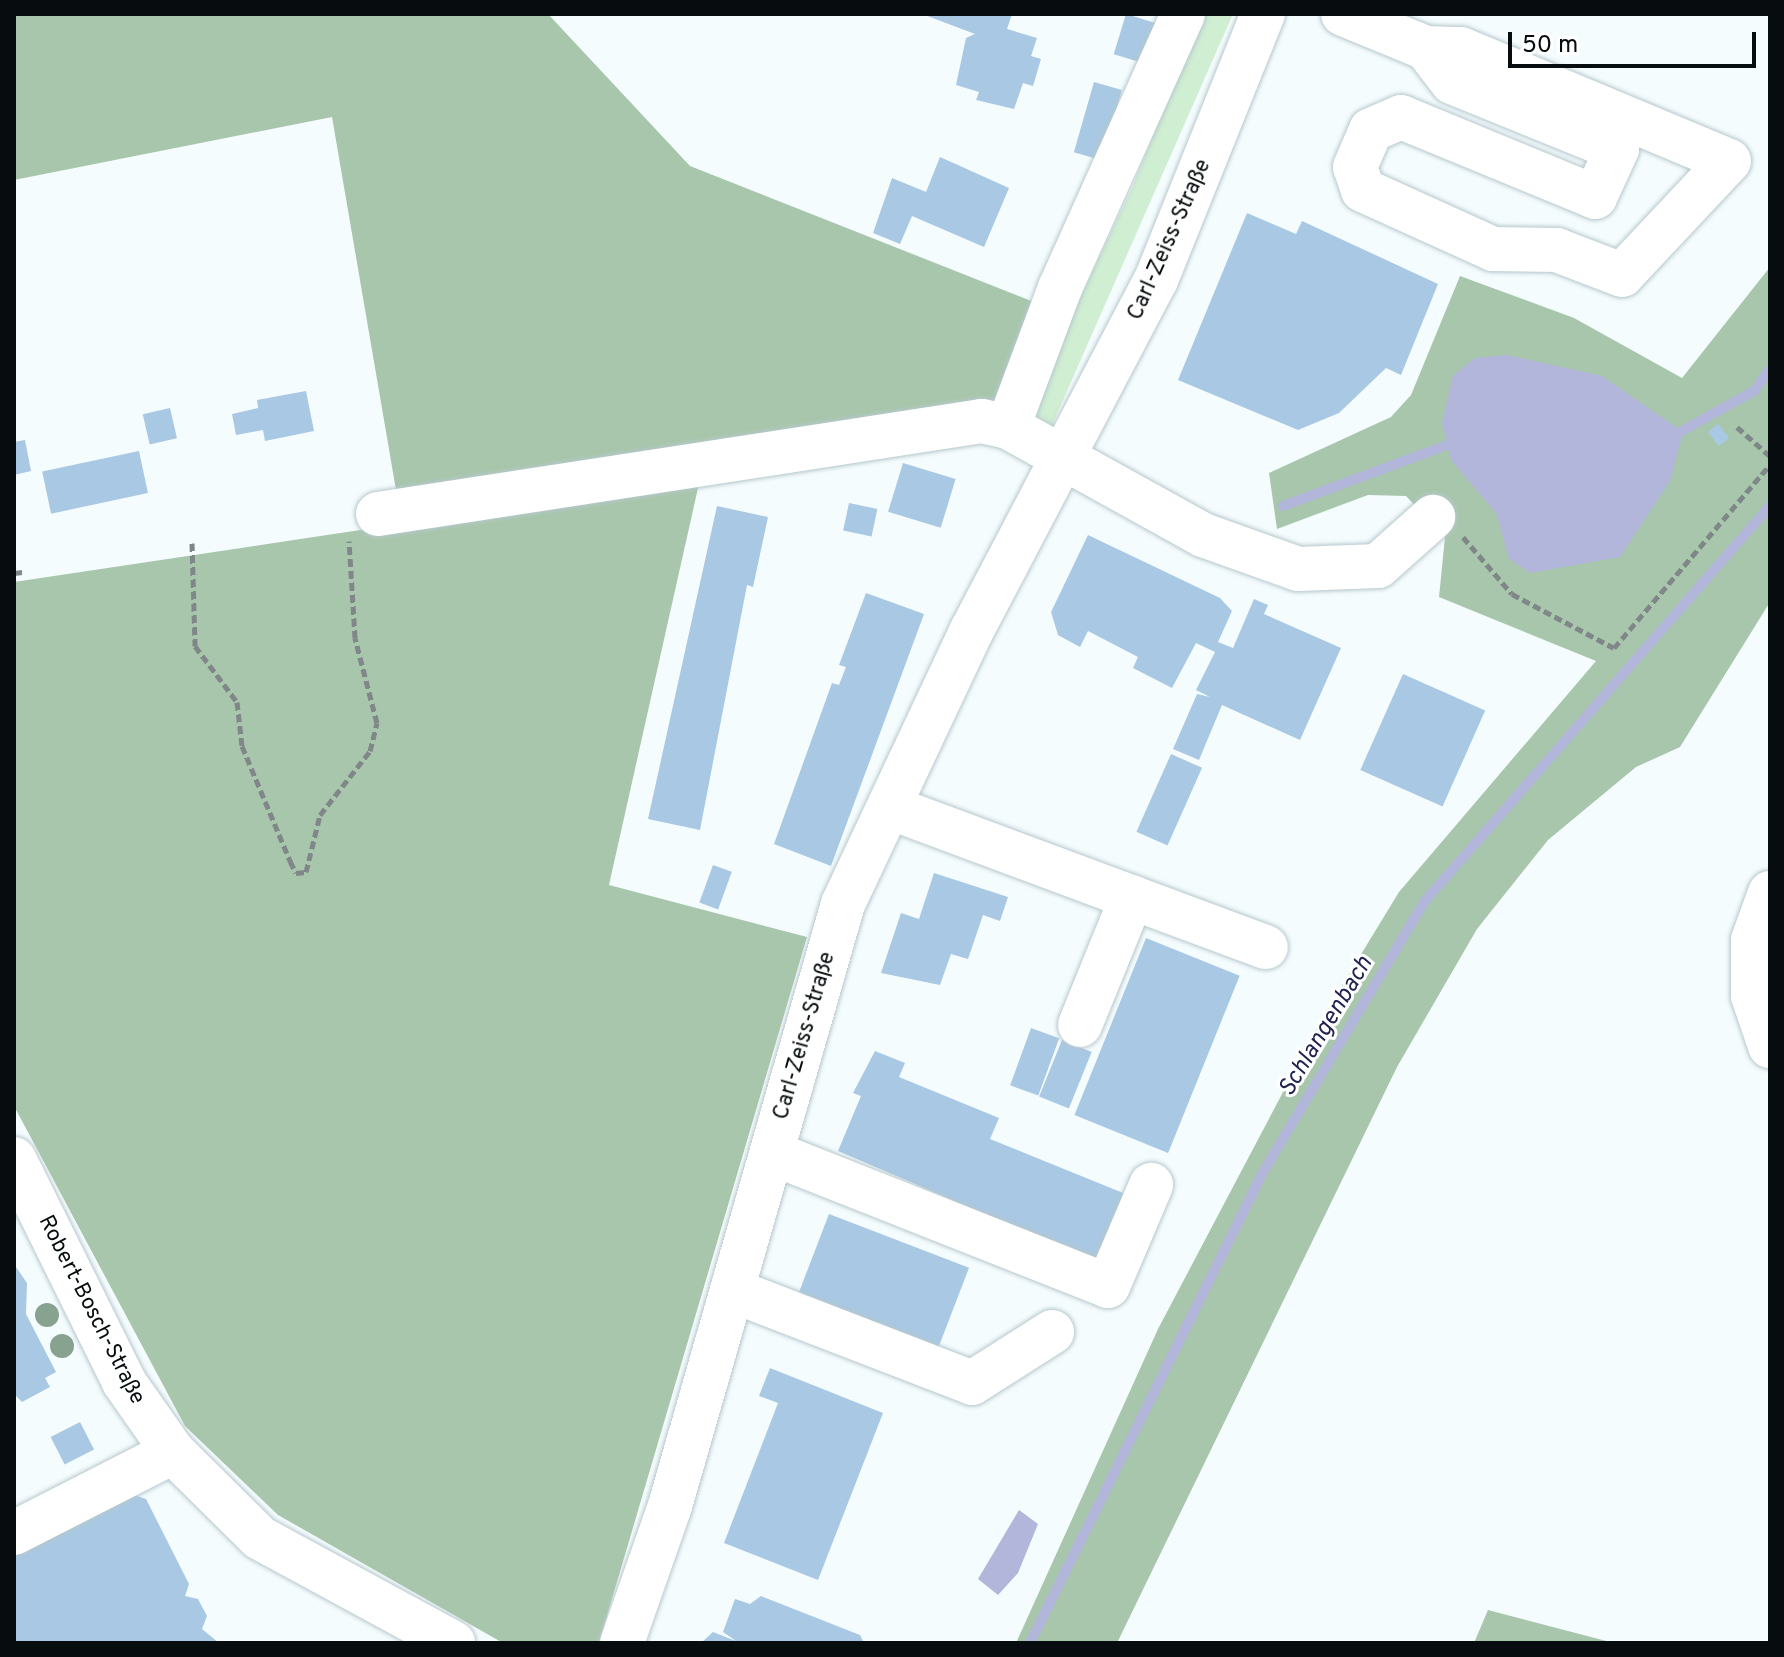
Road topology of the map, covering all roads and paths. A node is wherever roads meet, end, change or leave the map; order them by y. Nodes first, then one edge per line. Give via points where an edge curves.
1 (1183, 14) edge
2 (1263, 14) edge
3 (1343, 14) edge
4 (1426, 48) junction
5 (1008, 427) junction
6 (1737, 427) dead end
7 (1770, 456) edge
8 (1064, 459) junction
9 (1770, 465) edge
10 (1433, 517) joint
11 (363, 524) joint
12 (192, 543) dead end
13 (23, 572) dead end
14 (14, 573) edge
15 (889, 807) junction
16 (1770, 893) edge
17 (1132, 897) junction
18 (1266, 947) dead end
19 (1080, 1025) dead end
20 (1770, 1046) edge
21 (772, 1153) junction
22 (14, 1159) edge
23 (1151, 1185) dead end
24 (734, 1291) junction
25 (1052, 1332) dead end
26 (173, 1452) junction
27 (14, 1533) edge
28 (453, 1643) edge
29 (622, 1643) edge

1 - 5 street via 1060,288
2 - 8 street, Carl-Zeiss-Straße via 1156,280
3 - 4 street
4 - 4 street via 1452,82 1617,149 1595,197 1401,117 1371,130 1355,167 1363,190 1493,249 1557,250 1622,275 1729,161 1461,49
5 - 8 street
5 - 11 street via 982,421
6 - 7 path
8 - 10 street via 1203,535 1298,569 1378,566
8 - 15 street, Carl-Zeiss-Straße
9 - 10 path via 1614,648 1512,594 1483,566 1448,509
11 - 12 path via 355,638 377,723 370,751 320,815 306,872 296,873 242,746 237,702 195,646
13 - 14 path
15 - 17 street
15 - 21 street, Carl-Zeiss-Straße via 843,904
16 - 20 street via 1753,940 1753,996
17 - 18 street
17 - 19 street
21 - 23 street via 1108,1286
21 - 24 street, Carl-Zeiss-Straße
22 - 26 street, Robert-Bosch-Straße via 124,1382
24 - 25 street via 972,1383
24 - 29 street, Carl-Zeiss-Straße
26 - 27 street
26 - 28 street, Robert-Bosch-Straße via 260,1538

